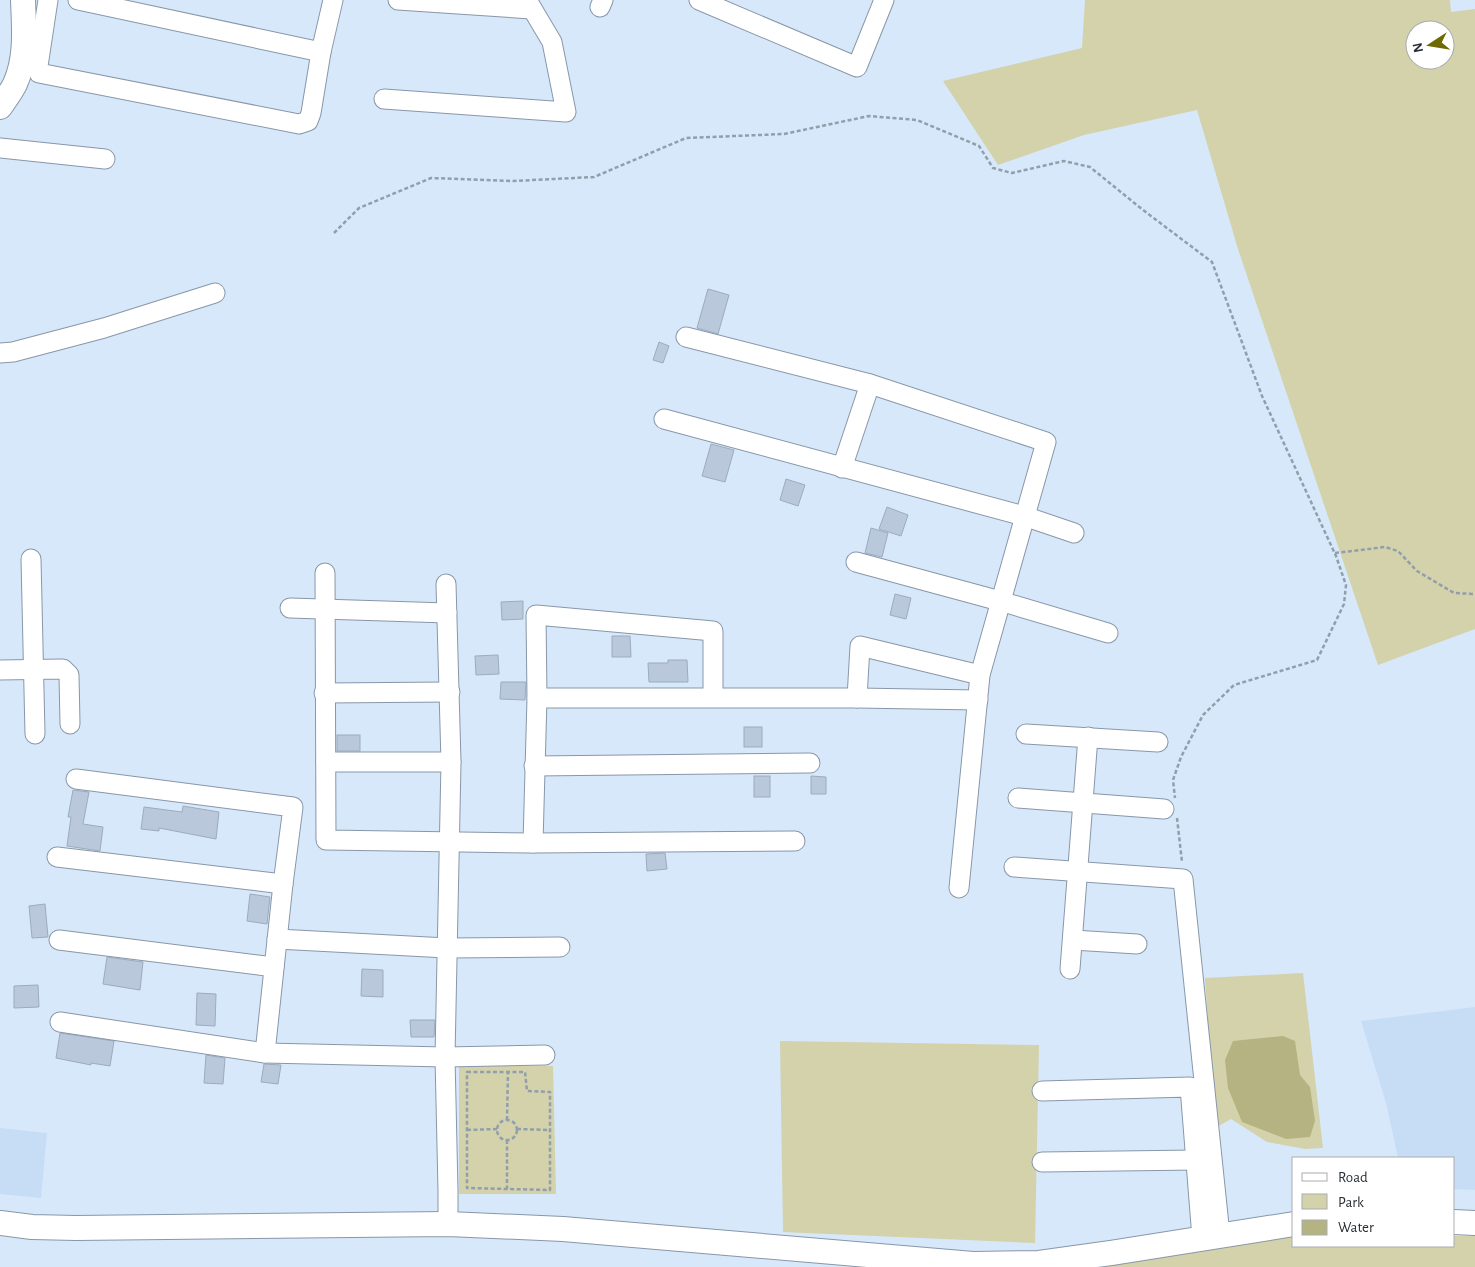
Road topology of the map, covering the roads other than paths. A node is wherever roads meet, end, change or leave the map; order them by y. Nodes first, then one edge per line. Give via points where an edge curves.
1 (23, 0) edge
2 (48, 0) edge
3 (78, 0) edge
4 (333, 0) edge
5 (398, 0) edge
6 (699, 0) edge
7 (880, 1) edge
8 (530, 4) edge
9 (321, 52) junction
10 (384, 99) dead end
11 (0, 107) edge
12 (0, 148) edge
13 (106, 159) dead end
14 (215, 292) dead end
15 (686, 337) dead end
16 (0, 353) edge
17 (870, 384) junction
18 (664, 419) dead end
19 (842, 468) junction
20 (1024, 516) junction
21 (1074, 533) dead end
22 (31, 559) dead end
23 (856, 562) dead end
24 (325, 574) dead end
25 (446, 584) dead end
26 (1000, 601) junction
27 (290, 608) dead end
28 (325, 609) junction
29 (447, 613) junction
30 (1108, 634) dead end
31 (34, 669) junction
32 (0, 670) edge
33 (980, 675) junction
34 (450, 692) junction
35 (324, 693) junction
36 (712, 697) junction
37 (537, 698) junction
38 (857, 698) junction
39 (978, 700) junction
40 (70, 724) dead end
41 (35, 734) dead end
42 (1026, 734) dead end
43 (1088, 737) junction
44 (1158, 742) dead end
45 (326, 762) junction
46 (451, 762) junction
47 (810, 763) dead end
48 (534, 766) junction
49 (76, 779) dead end
50 (1018, 798) dead end
51 (1083, 803) junction
52 (1172, 806) road end
53 (795, 841) dead end
54 (449, 843) junction
55 (533, 843) junction
56 (57, 857) dead end
57 (1014, 867) dead end
58 (1078, 872) junction
59 (283, 884) junction
60 (959, 888) dead end
61 (277, 939) junction
62 (59, 940) dead end
63 (1073, 940) junction
64 (1137, 944) dead end
65 (560, 947) dead end
66 (447, 948) junction
67 (274, 967) junction
68 (1070, 969) dead end
69 (60, 1022) dead end
70 (265, 1053) junction
71 (546, 1055) dead end
72 (445, 1057) junction
73 (1042, 1091) dead end
74 (1196, 1160) junction
75 (1042, 1162) dead end
76 (1455, 1222) edge
77 (0, 1223) edge
78 (1475, 1223) edge
79 (448, 1224) junction
80 (1292, 1224) edge
81 (1211, 1236) junction
82 (832, 1260) edge

1 - 11 main road via 21,69
2 - 9 street via 39,73 300,124 308,121 311,113
3 - 9 street
4 - 9 street
5 - 8 street
6 - 7 street via 857,67
8 - 10 street via 552,42 566,112
12 - 13 street
14 - 16 street via 104,328
15 - 17 street
17 - 19 street
17 - 20 street via 1046,442
18 - 19 street
19 - 20 street
20 - 21 street
20 - 26 street
22 - 31 street
23 - 26 street
24 - 28 street
25 - 29 street
26 - 30 street
26 - 33 street
27 - 28 street
28 - 29 street
28 - 35 street
29 - 34 street
31 - 32 street
31 - 40 street via 63,669 69,675
31 - 41 street
33 - 38 street via 860,646
33 - 39 street
34 - 35 street
34 - 46 street
35 - 45 street
36 - 37 street
36 - 37 street via 713,632 536,616
36 - 38 street
37 - 48 street
38 - 39 street
39 - 60 street
42 - 43 street
43 - 44 street
43 - 51 street
45 - 46 street
45 - 54 street via 326,840
46 - 54 street
47 - 48 street
48 - 55 street
49 - 59 street via 293,807
50 - 51 street
51 - 52 street
51 - 58 street
53 - 55 street
54 - 55 street
54 - 66 street
56 - 59 street
57 - 58 street
58 - 63 street
58 - 81 street via 1184,879
59 - 61 street
61 - 66 street
61 - 67 street
62 - 67 street
63 - 64 street
63 - 68 street
65 - 66 street
66 - 72 street
67 - 70 street
69 - 70 street
70 - 72 street
71 - 72 street
72 - 79 street
73 - 74 street via 1190,1088
74 - 75 street
74 - 81 street
76 - 78 main road
77 - 79 main road via 76,1228
79 - 82 main road via 563,1229
80 - 81 main road
81 - 82 main road via 1038,1263

